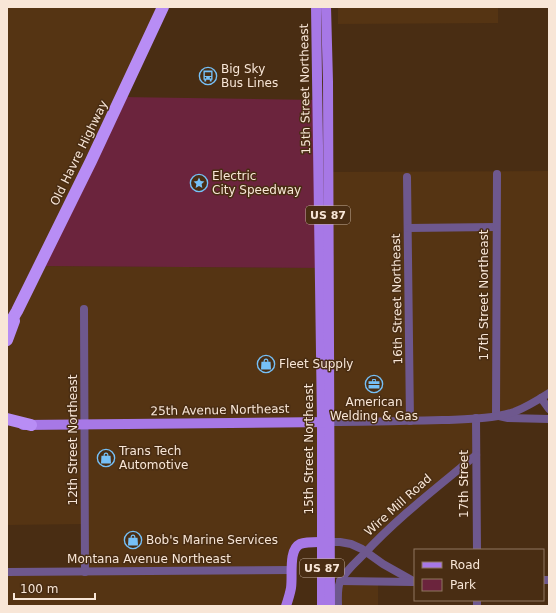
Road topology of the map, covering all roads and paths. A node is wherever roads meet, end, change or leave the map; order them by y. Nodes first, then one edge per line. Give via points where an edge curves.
1 (164, 7) edge
2 (316, 7) edge
3 (326, 7) edge
4 (497, 174) dead end
5 (407, 177) dead end
6 (496, 227) junction
7 (408, 228) junction
8 (84, 309) dead end
9 (17, 311) junction
10 (7, 328) edge
11 (7, 340) edge
12 (549, 393) edge
13 (541, 398) junction
14 (549, 409) edge
15 (500, 415) junction
16 (476, 418) junction
17 (7, 419) edge
18 (549, 419) edge
19 (410, 421) junction
20 (326, 422) junction
21 (7, 425) edge
22 (31, 425) junction
23 (84, 425) junction
24 (476, 455) junction
25 (326, 542) junction
26 (476, 549) edge
27 (366, 552) junction
28 (292, 570) junction
29 (7, 572) edge
30 (85, 572) junction
31 (414, 581) edge
32 (340, 582) junction
33 (414, 582) edge
34 (286, 606) edge
35 (322, 606) edge
36 (330, 606) edge
37 (338, 606) edge

1 - 9 highway, Old Havre Highway
2 - 20 main road, 15th Street Northeast / US 87
3 - 20 main road, 15th Street Northeast / US 87
4 - 6 street, 17th Street Northeast
5 - 7 street, 16th Street Northeast
6 - 7 street
6 - 15 street, 17th Street Northeast
7 - 19 street, 16th Street Northeast
8 - 23 street, 12th Street Northeast
9 - 10 highway, Old Havre Highway
9 - 11 highway, Old Havre Highway
12 - 13 street
13 - 14 street
13 - 15 street via 514,412
15 - 16 street, 25th Avenue Northeast
15 - 18 street via 508,418
16 - 19 street, 25th Avenue Northeast
16 - 24 street, 17th Street
17 - 22 highway
19 - 20 street, 25th Avenue Northeast
20 - 23 main road, 25th Avenue Northeast
20 - 25 main road, 15th Street Northeast / US 87 via 330,482
21 - 22 main road, 25th Avenue Northeast
22 - 23 main road, 25th Avenue Northeast
23 - 30 street, 12th Street Northeast
24 - 26 street, 17th Street
24 - 27 street, Wire Mill Road via 414,506
25 - 27 street, Wire Mill Road via 351,544
25 - 28 main road, Wire Mill Road via 299,544 293,553
25 - 35 main road, US 87
25 - 36 main road, US 87
27 - 31 street
27 - 32 street
28 - 30 street, Montana Avenue Northeast
28 - 34 main road, Wire Mill Road
29 - 30 street, Montana Avenue Northeast
32 - 33 street
32 - 37 street

